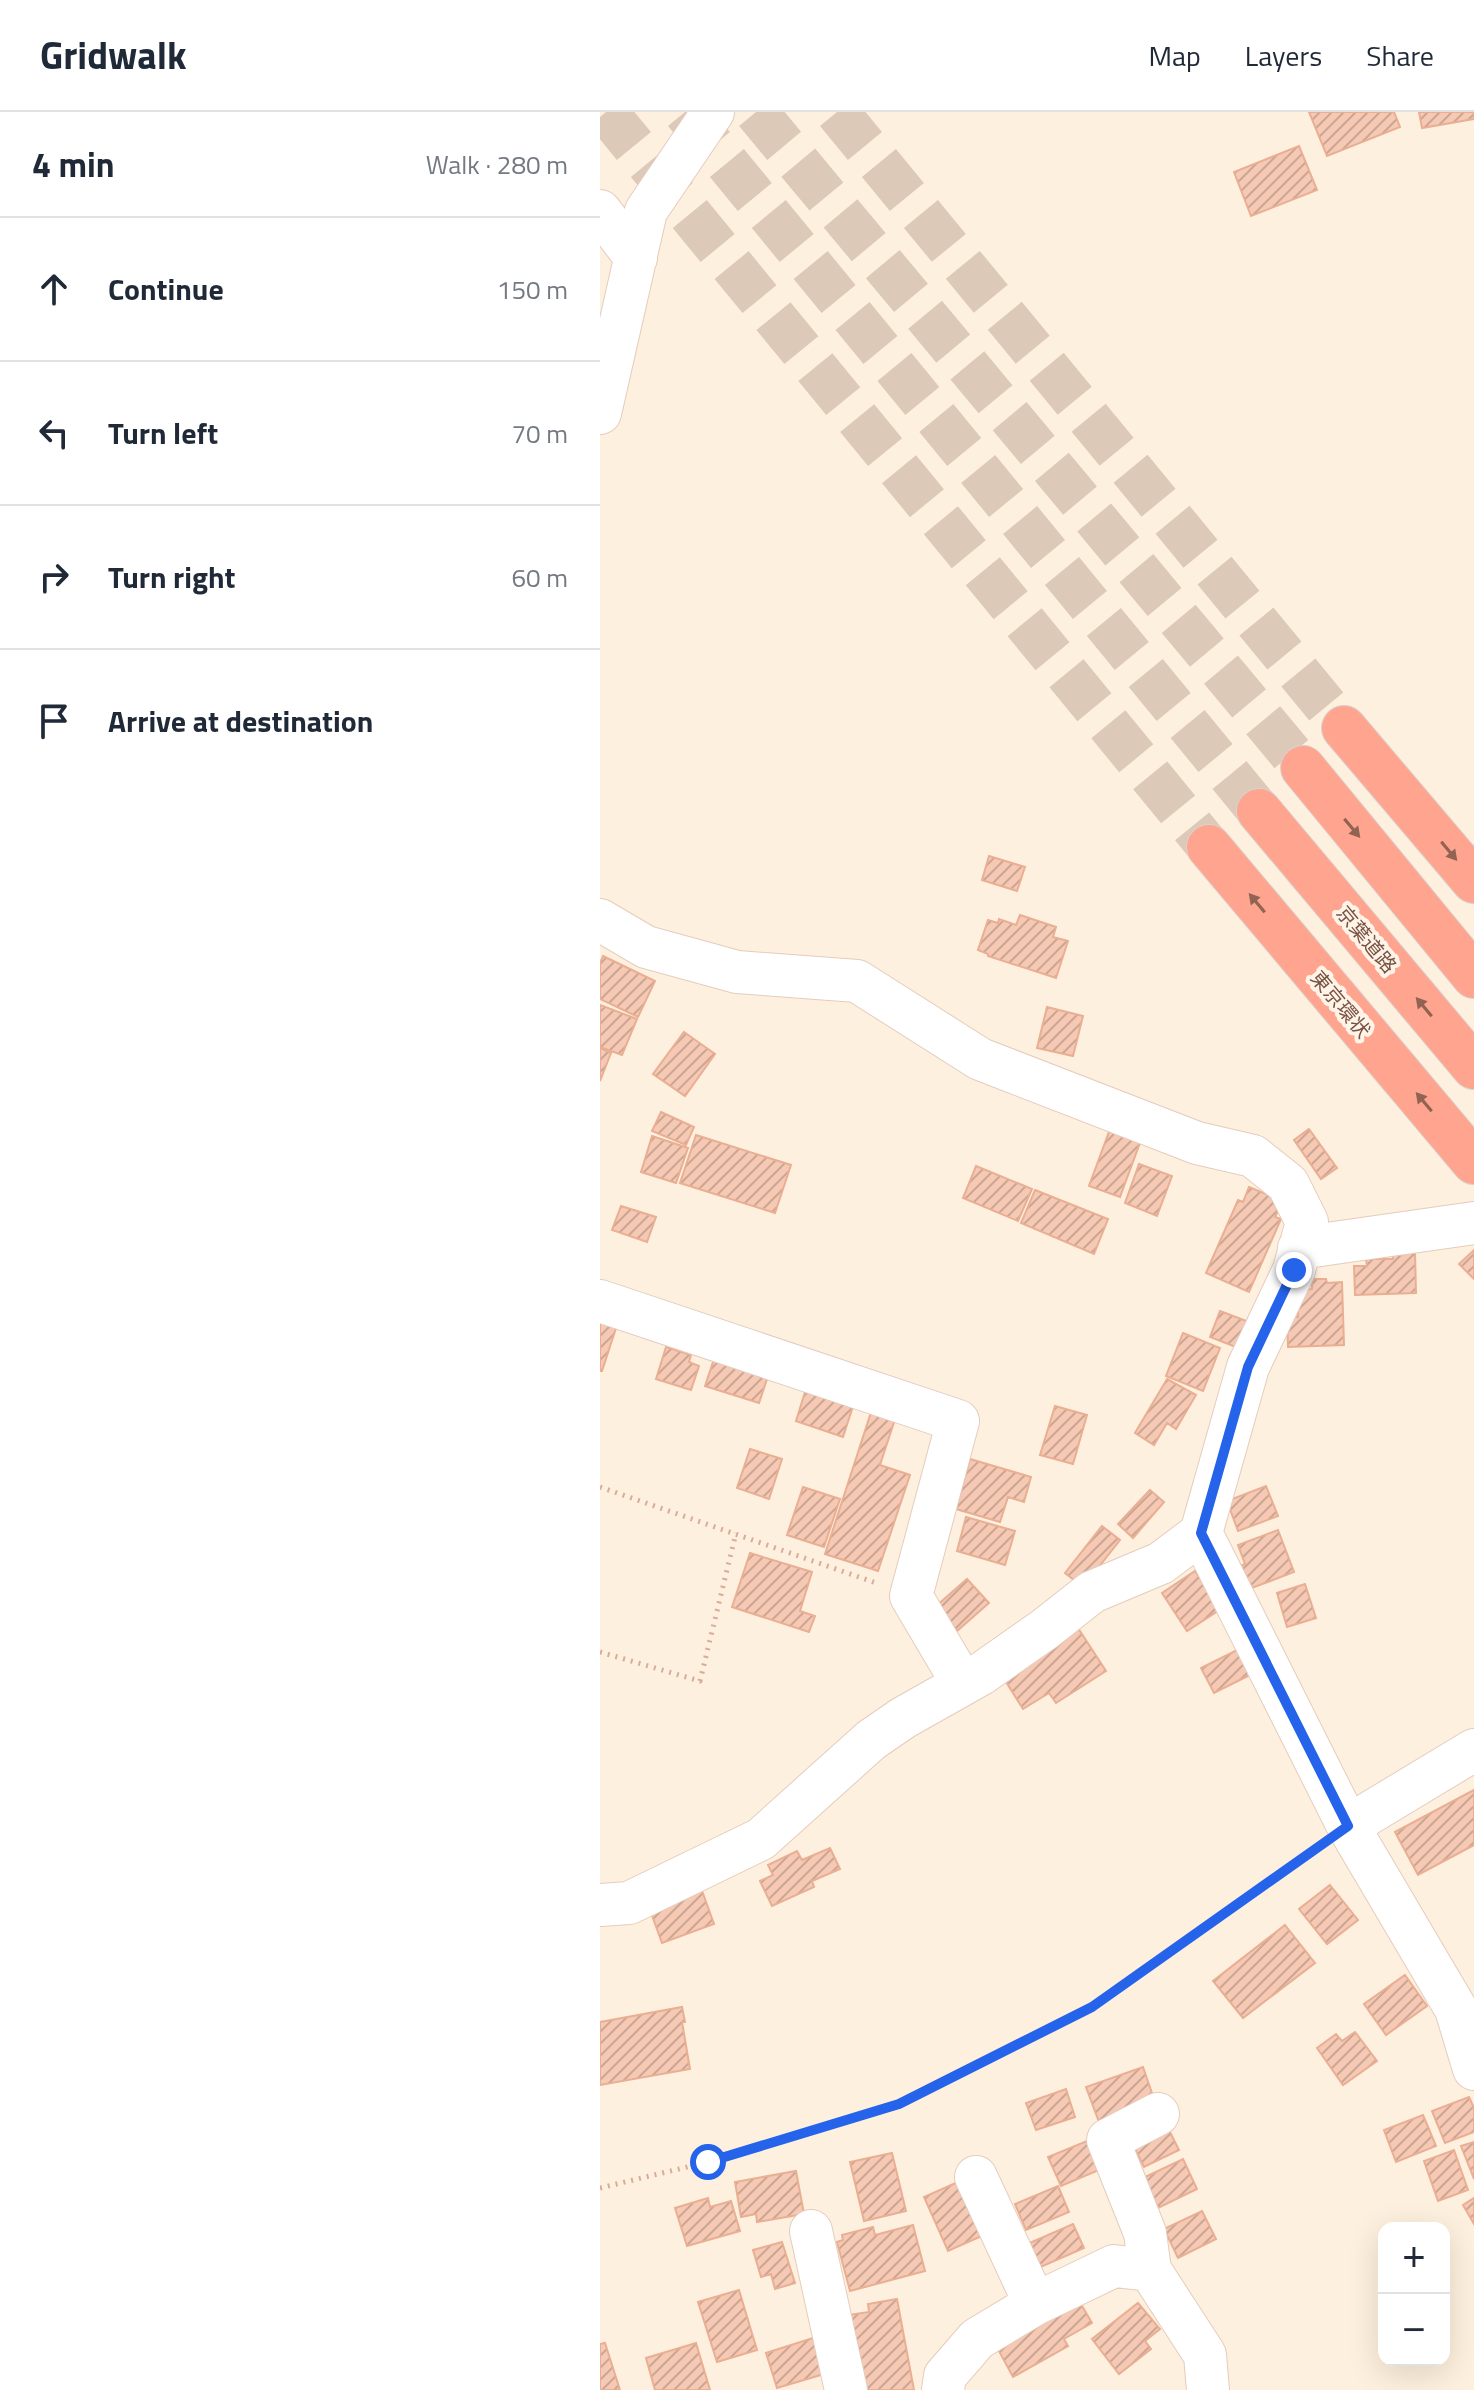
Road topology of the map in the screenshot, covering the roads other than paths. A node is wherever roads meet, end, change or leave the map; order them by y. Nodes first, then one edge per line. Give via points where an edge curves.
1 (713, 112) edge
2 (600, 211) edge
3 (636, 258) junction
4 (600, 413) edge
5 (1344, 728) tunnel mouth
6 (1303, 768) tunnel mouth
7 (1259, 811) tunnel mouth
8 (1209, 847) tunnel mouth
9 (1474, 881) edge
10 (600, 920) edge
11 (1474, 976) edge
12 (1474, 1067) edge
13 (1474, 1162) edge
14 (1474, 1223) edge
15 (1299, 1248) junction
16 (600, 1301) edge
17 (1201, 1533) junction
18 (963, 1684) junction
19 (1474, 1750) edge
20 (1348, 1826) junction
21 (600, 1905) edge
22 (1474, 2069) edge
23 (1158, 2114) dead end
24 (976, 2177) dead end
25 (811, 2231) dead end
26 (1150, 2270) junction
27 (1035, 2304) junction
28 (846, 2390) edge
29 (943, 2390) edge
30 (1208, 2390) edge

1 - 3 street via 646,211
2 - 3 street
3 - 4 street
5 -> 9 highway
6 -> 11 highway
12 -> 7 highway, 京葉道路
13 -> 8 highway, 東京環状
10 - 15 street via 646,947 737,972 857,981 980,1059 1197,1143 1253,1156 1288,1184 1307,1222
14 - 15 street
15 - 17 street via 1294,1270 1248,1367
16 - 18 street via 958,1421 911,1596
17 - 18 street via 1161,1563 1092,1592
17 - 20 street
18 - 21 street via 871,1740 761,1839 629,1903
19 - 20 street
20 - 22 street via 1456,2009
23 - 26 street via 1108,2140 1145,2233
24 - 27 street
25 - 28 street
26 - 27 street via 1114,2266
26 - 30 street via 1205,2355
27 - 29 street via 977,2339 945,2376

